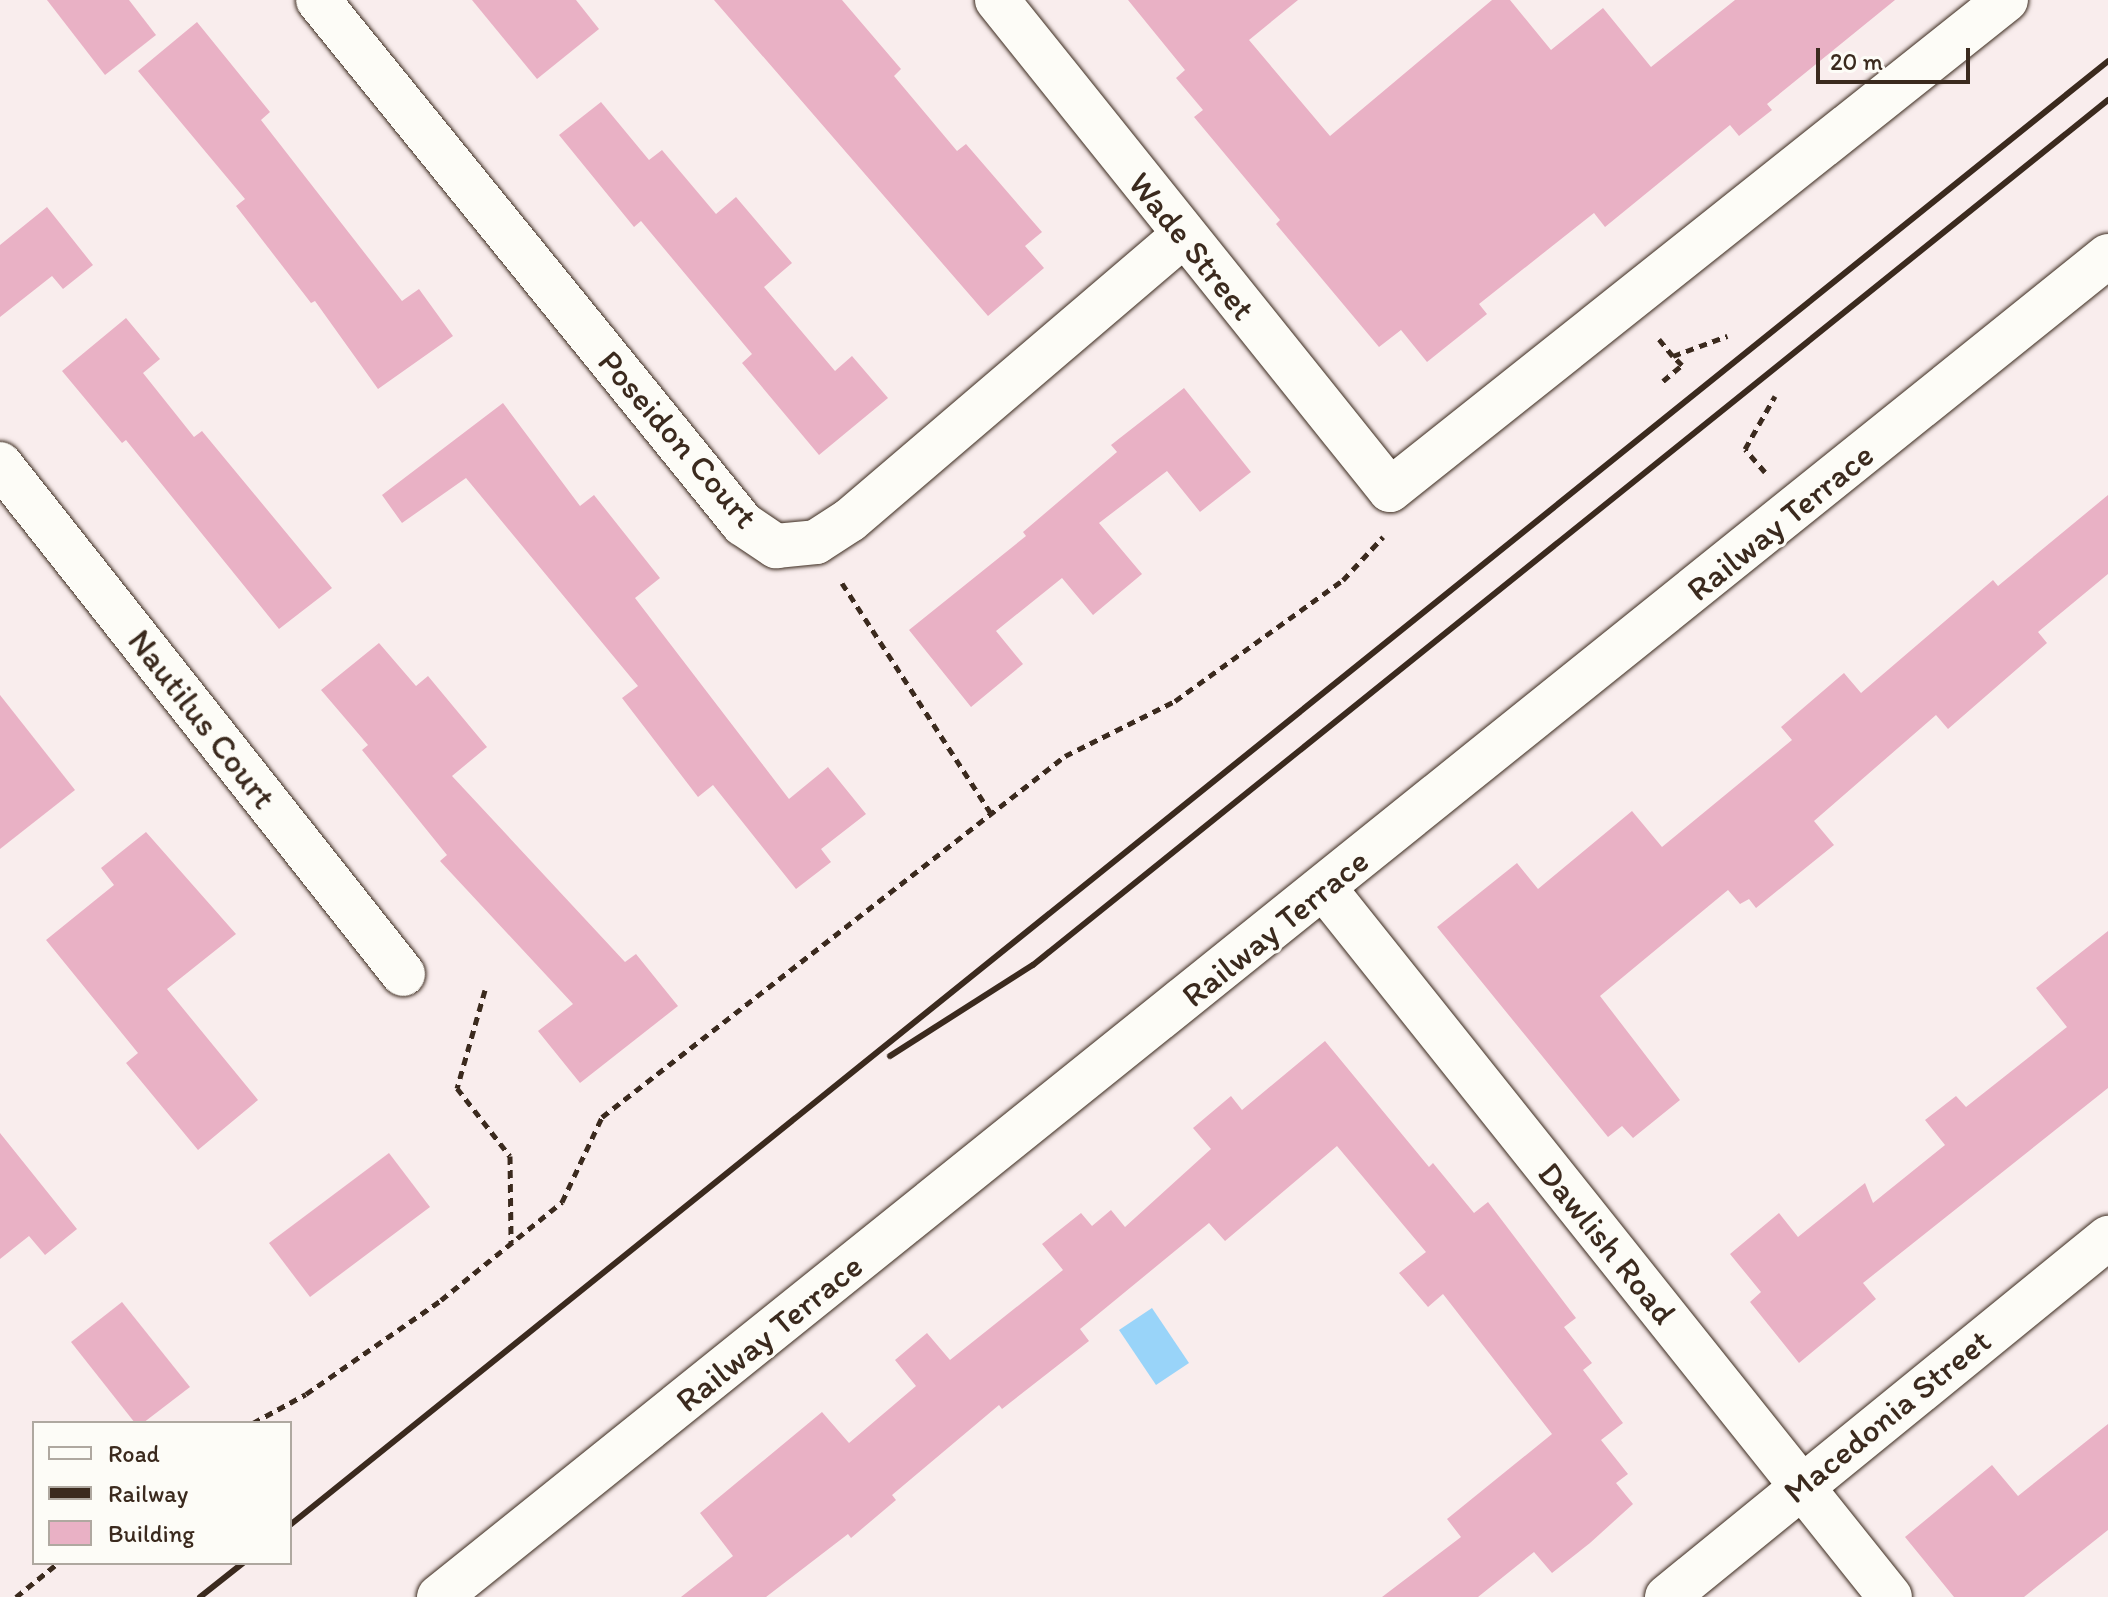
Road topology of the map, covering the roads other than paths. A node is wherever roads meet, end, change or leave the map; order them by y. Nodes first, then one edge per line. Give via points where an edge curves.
1 (318, 0) edge
2 (997, 0) edge
3 (2006, 0) edge
4 (1182, 236) junction
5 (2108, 256) edge
6 (0, 464) edge
7 (1324, 888) junction
8 (403, 974) dead end
9 (2108, 1238) edge
10 (1800, 1485) junction
11 (439, 1597) edge
12 (1667, 1597) edge
13 (1890, 1597) edge

1 - 4 street, Poseidon Court via 743,524 776,546 816,542 850,520
2 - 4 street, Wade Street
3 - 4 street, Wade Street via 1627,301 1392,508
5 - 7 street, Railway Terrace
6 - 8 street, Nautilus Court
7 - 10 street, Dawlish Road
7 - 11 street, Railway Terrace
9 - 10 street, Macedonia Street
10 - 12 street, Macedonia Street
10 - 13 street, Dawlish Road

